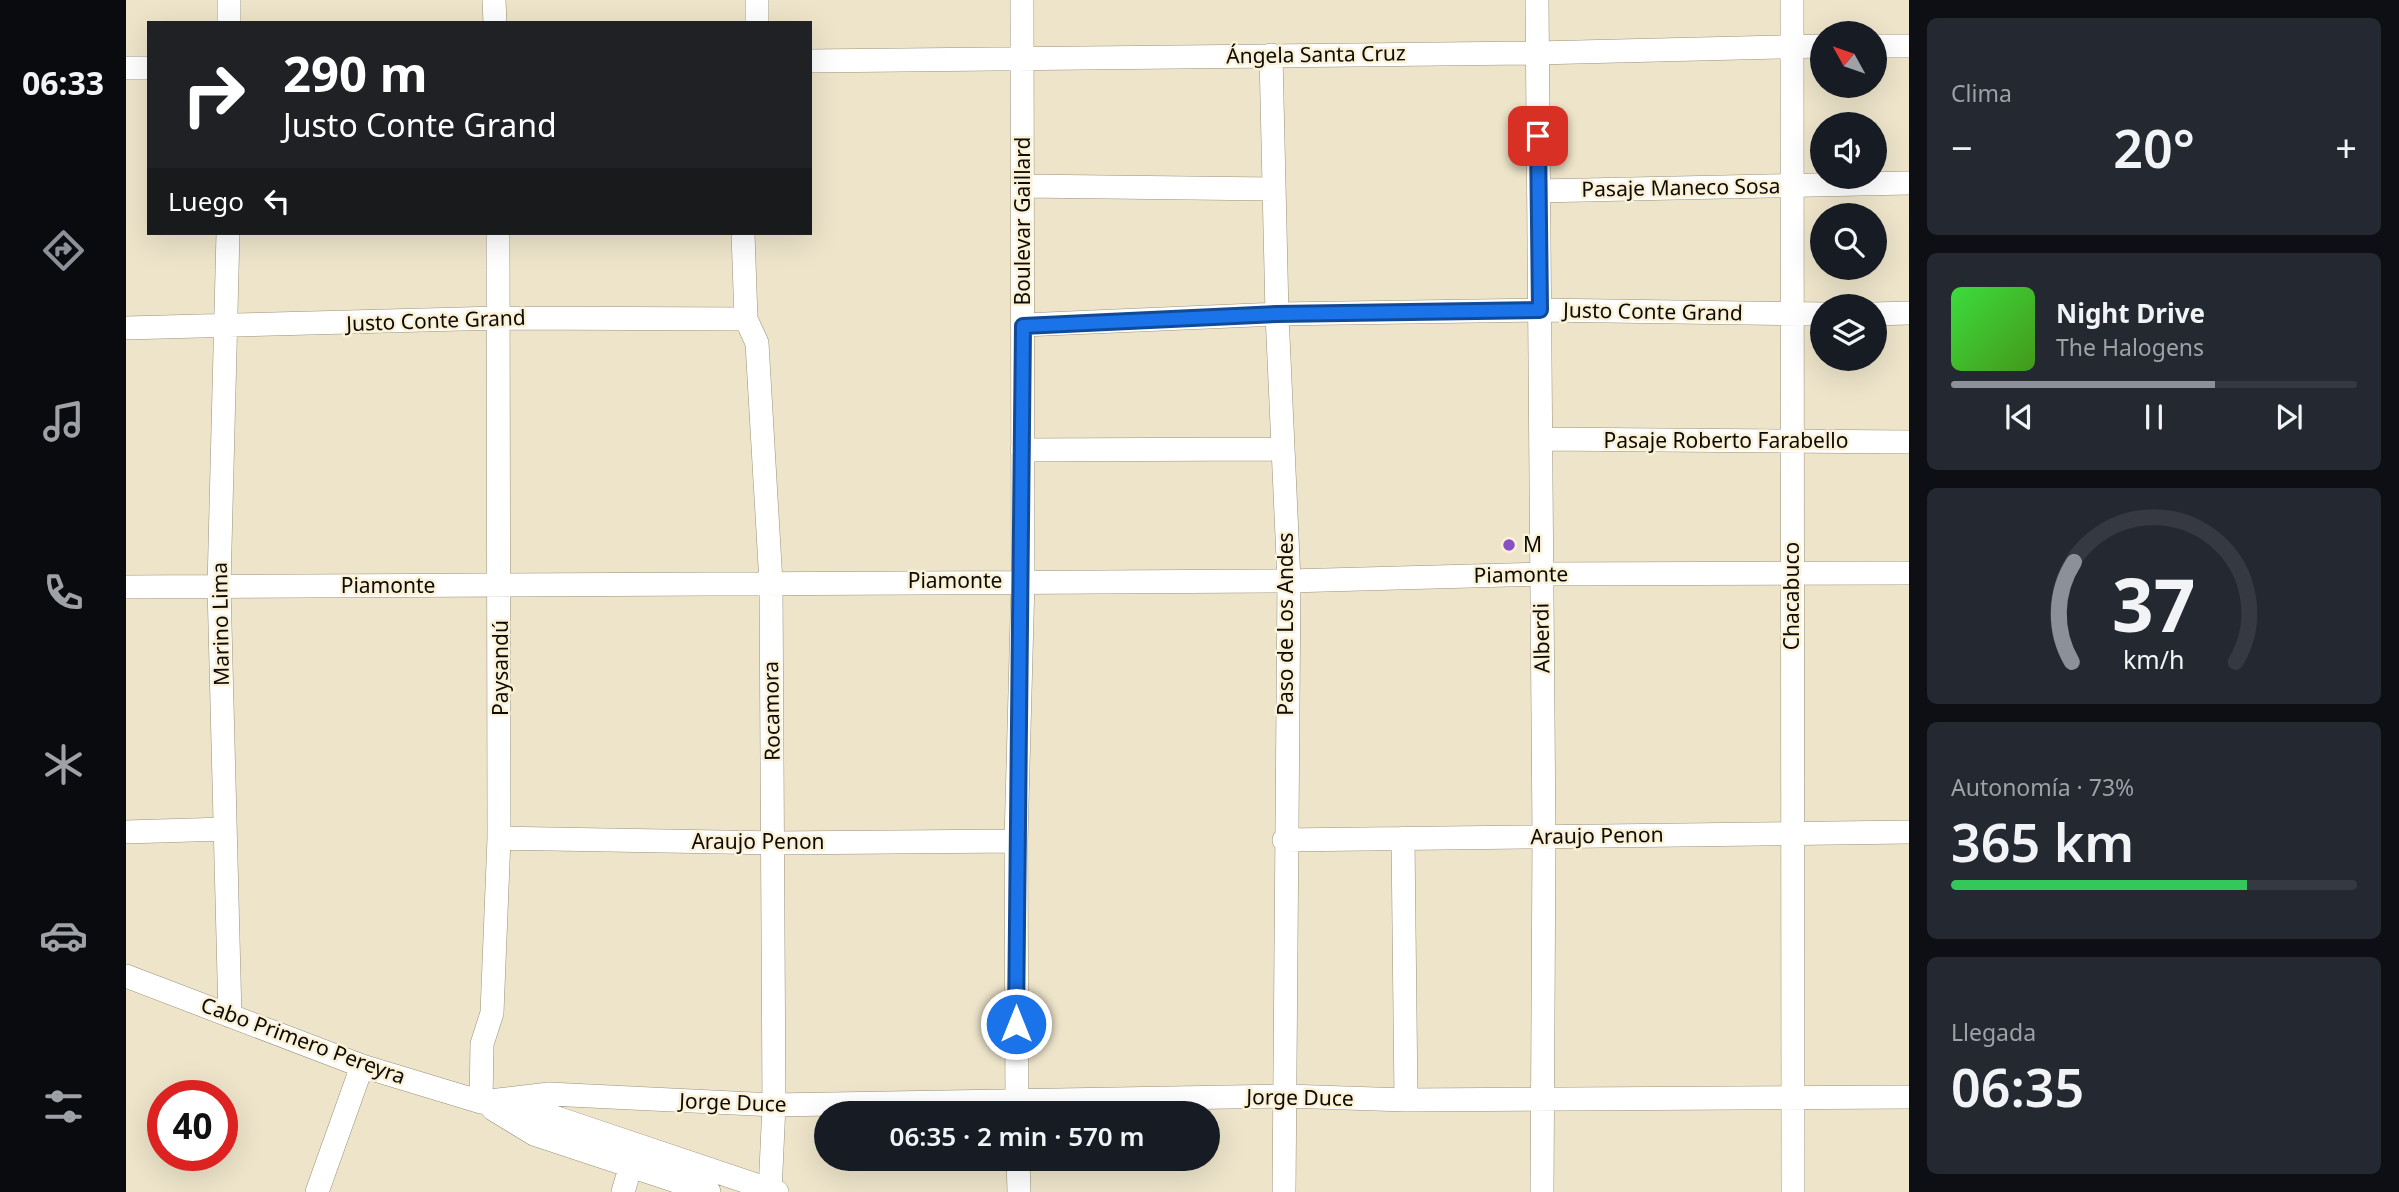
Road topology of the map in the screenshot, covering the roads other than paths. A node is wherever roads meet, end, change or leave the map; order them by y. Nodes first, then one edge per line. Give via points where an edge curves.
1 (229, 0) edge
2 (494, 0) edge
3 (757, 0) edge
4 (1022, 0) edge
5 (1537, 0) edge
6 (1792, 0) edge
7 (229, 21) edge
8 (495, 21) edge
9 (757, 21) edge
10 (1810, 46) edge
11 (1887, 46) edge
12 (1909, 46) edge
13 (1792, 47) junction
14 (1537, 53) junction
15 (1271, 55) junction
16 (1023, 58) junction
17 (812, 61) edge
18 (126, 68) edge
19 (147, 68) edge
20 (1909, 183) edge
21 (1792, 185) junction
22 (1024, 186) junction
23 (1272, 188) junction
24 (1538, 191) junction
25 (228, 235) edge
26 (498, 235) edge
27 (743, 235) edge
28 (1540, 310) junction
29 (1909, 313) edge
30 (1277, 314) junction
31 (1792, 314) junction
32 (1810, 314) edge
33 (1887, 314) edge
34 (499, 318) junction
35 (746, 319) junction
36 (1023, 326) junction
37 (228, 327) junction
38 (126, 328) edge
39 (1542, 439) junction
40 (1792, 442) junction
41 (1909, 442) edge
42 (1283, 449) junction
43 (1022, 450) junction
44 (1909, 573) edge
45 (1541, 574) junction
46 (1792, 575) junction
47 (1289, 580) junction
48 (1023, 581) junction
49 (771, 583) junction
50 (219, 586) junction
51 (501, 586) junction
52 (126, 587) edge
53 (225, 829) junction
54 (126, 832) edge
55 (1909, 832) edge
56 (1791, 834) junction
57 (1544, 837) junction
58 (499, 838) junction
59 (1403, 838) junction
60 (1284, 840) junction
61 (1016, 841) junction
62 (773, 843) junction
63 (126, 976) edge
64 (230, 1016) junction
65 (362, 1066) junction
66 (1286, 1096) junction
67 (1542, 1097) junction
68 (1909, 1097) edge
69 (1791, 1098) junction
70 (1406, 1100) junction
71 (1017, 1101) edge
72 (1174, 1101) edge
73 (481, 1102) junction
74 (774, 1105) junction
75 (814, 1105) edge
76 (631, 1166) junction
77 (1018, 1171) edge
78 (772, 1191) edge
79 (317, 1192) edge
80 (623, 1192) edge
81 (709, 1192) edge
82 (1019, 1192) edge
83 (1284, 1192) edge
84 (1542, 1192) edge
85 (1793, 1192) edge

1 - 7 street
2 - 8 street
3 - 9 street
4 - 16 street, Boulevar Gaillard
5 - 14 street, Alberdi
6 - 13 street, Chacabuco
10 - 13 street, Ángela Santa Cruz
11 - 12 street
13 - 14 street, Ángela Santa Cruz
13 - 21 street, Chacabuco
14 - 15 street, Ángela Santa Cruz
14 - 24 street, Alberdi
15 - 16 street, Ángela Santa Cruz
15 - 23 street, Paso de Los Andes
16 - 17 street, Ángela Santa Cruz
16 - 22 street, Boulevar Gaillard
18 - 19 street
20 - 21 street, Pasaje Maneco Sosa
21 - 24 street, Pasaje Maneco Sosa
21 - 31 street, Chacabuco
22 - 23 street
22 - 36 street, Boulevar Gaillard
23 - 30 street, Paso de Los Andes
24 - 28 street, Alberdi
25 - 37 street, Marino Lima
26 - 34 street, Paysandú
27 - 35 street, Rocamora
28 - 30 street, Justo Conte Grand
28 - 31 street, Justo Conte Grand
28 - 39 street, Alberdi
29 - 33 street
30 - 36 street, Justo Conte Grand
30 - 42 street, Paso de Los Andes
31 - 32 street, Justo Conte Grand
31 - 40 street, Chacabuco
34 - 35 street, Justo Conte Grand
34 - 37 street, Justo Conte Grand
34 - 51 street, Paysandú
35 - 49 street, Rocamora via 757,343
36 - 43 street, Boulevar Gaillard
37 - 38 street, Justo Conte Grand
37 - 50 street, Marino Lima
39 - 40 street, Pasaje Roberto Farabello
39 - 45 street, Alberdi
40 - 41 street, Pasaje Roberto Farabello
40 - 46 street, Chacabuco
42 - 43 street
42 - 47 street, Paso de Los Andes
43 - 48 street, Boulevar Gaillard
44 - 46 street, Piamonte
45 - 46 street, Piamonte
45 - 47 street, Piamonte
45 - 57 street, Alberdi
46 - 56 street, Chacabuco
47 - 48 street, Piamonte
47 - 60 street, Paso de Los Andes
48 - 49 street, Piamonte
48 - 61 street, Boulevar Gaillard
49 - 51 street, Piamonte
49 - 62 street, Rocamora
50 - 51 street, Piamonte
50 - 52 street, Piamonte
50 - 53 street, Marino Lima
51 - 58 street, Paysandú
53 - 54 street
53 - 64 street, Marino Lima
55 - 56 street, Araujo Penon
56 - 57 street, Araujo Penon
56 - 69 street, Chacabuco
57 - 59 street, Araujo Penon
57 - 67 street, Alberdi
58 - 62 street, Araujo Penon
58 - 73 street, Paysandú via 492,1013 482,1044
59 - 60 street, Araujo Penon
59 - 70 street
60 - 66 street, Paso de Los Andes
61 - 62 street, Araujo Penon
61 - 71 street, Boulevar Gaillard
62 - 74 street, Rocamora
63 - 64 street, Cabo Primero Pereyra
64 - 65 street, Cabo Primero Pereyra
65 - 73 street, Cabo Primero Pereyra
65 - 79 street
66 - 70 street, Jorge Duce
66 - 72 street, Jorge Duce
66 - 83 street, Paso de Los Andes
67 - 69 street, Jorge Duce
67 - 70 street, Jorge Duce
67 - 84 street, Alberdi
68 - 69 street, Jorge Duce
69 - 85 street, Chacabuco
73 - 74 street, Jorge Duce via 549,1094
73 - 76 street, Cabo Primero Pereyra via 534,1134
73 - 78 street, Cabo Primero Pereyra via 542,1113
74 - 75 street, Jorge Duce
74 - 78 street, Rocamora
76 - 80 street
76 - 81 street, Cabo Primero Pereyra
77 - 82 street

